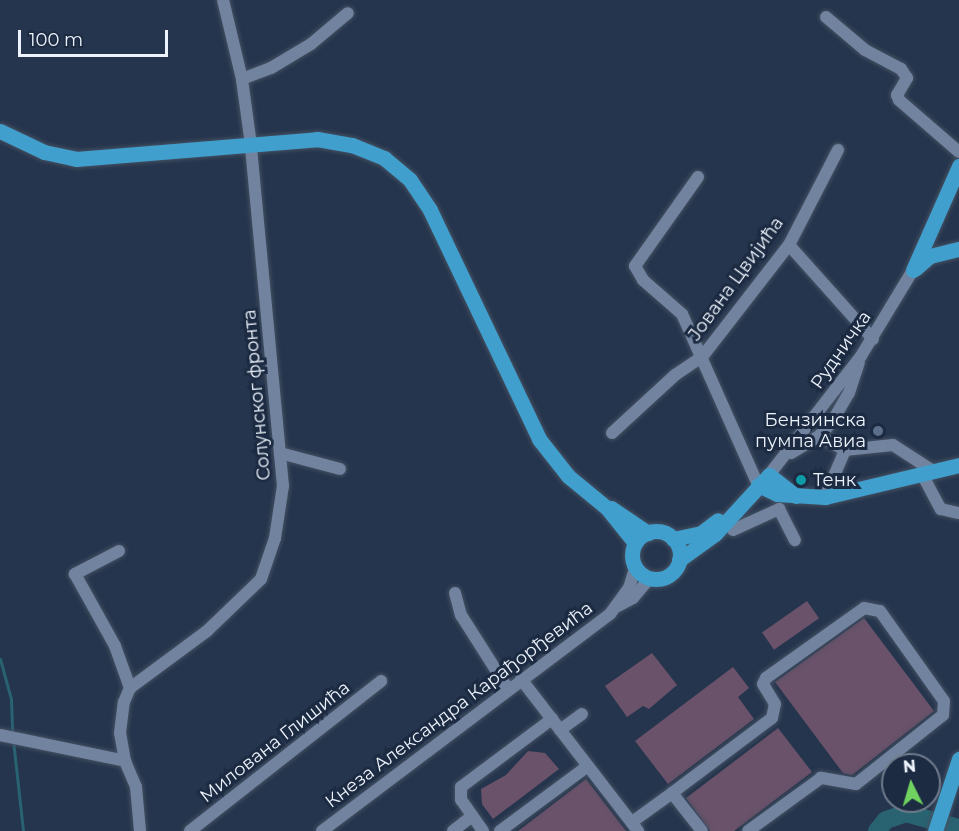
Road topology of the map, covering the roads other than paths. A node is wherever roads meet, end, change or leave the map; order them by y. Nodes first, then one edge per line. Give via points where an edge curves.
1 (223, 0) edge
2 (348, 13) dead end
3 (826, 18) dead end
4 (242, 79) junction
5 (0, 131) edge
6 (251, 145) junction
7 (838, 150) dead end
8 (959, 152) edge
9 (959, 166) edge
10 (698, 177) dead end
11 (789, 245) junction
12 (959, 249) edge
13 (914, 270) junction
14 (873, 339) junction
15 (861, 356) junction
16 (702, 357) junction
17 (612, 433) dead end
18 (819, 436) junction
19 (845, 450) junction
20 (280, 453) junction
21 (782, 458) junction
22 (959, 465) edge
23 (340, 469) dead end
24 (928, 473) junction
25 (763, 480) junction
26 (825, 497) junction
27 (607, 507) junction
28 (735, 509) junction
29 (959, 513) edge
30 (753, 520) junction
31 (733, 530) dead end
32 (648, 533) junction
33 (673, 539) junction
34 (795, 540) dead end
35 (635, 543) junction
36 (119, 551) dead end
37 (679, 560) junction
38 (636, 568) junction
39 (650, 578) junction
40 (455, 593) dead end
41 (618, 606) junction
42 (521, 679) junction
43 (381, 681) dead end
44 (130, 688) junction
45 (508, 689) junction
46 (582, 714) dead end
47 (552, 719) junction
48 (560, 730) junction
49 (2, 735) edge
50 (959, 759) edge
51 (125, 760) junction
52 (588, 766) junction
53 (672, 793) junction
54 (471, 818) junction
55 (635, 827) edge
56 (140, 831) edge
57 (190, 831) edge
58 (321, 831) edge
59 (453, 831) edge
60 (483, 831) edge
61 (500, 831) edge
62 (702, 831) edge
63 (748, 831) edge
64 (934, 831) edge

1 - 4 street, Солунског фронта
2 - 4 street via 310,44 271,68
3 - 8 street via 865,50 902,69 907,78 897,95 899,100
4 - 6 street, Солунског фронта
5 - 6 main road via 44,152 76,159
6 - 20 street, Солунског фронта
6 - 27 main road via 317,139 352,144 384,158 410,180 430,210 539,439 568,476
7 - 11 street, Јована Цвијића
9 - 13 main road
10 - 16 street via 636,260 643,280 682,314
11 - 14 street
11 - 16 street, Јована Цвијића
12 - 13 main road via 930,256
13 - 14 street, Рудничка
14 - 15 street, Рудничка
15 - 18 street via 845,403
15 - 21 street, Рудничка
16 - 17 street, Јована Цвијића via 675,375
16 - 25 street
18 - 19 street
18 - 21 street
19 - 24 street via 893,445
19 - 26 street
20 - 23 street
20 - 44 street, Солунског фронта via 282,486 275,538 261,579 207,631
21 - 25 street, Рудничка
22 - 24 main road
24 - 26 main road
24 - 29 street via 941,509
25 - 26 main road via 798,497
25 - 28 main road
27 - 32 main road via 624,514
27 - 35 main road
28 - 30 street
28 - 33 main road via 701,533
28 - 37 main road via 707,541
30 - 31 street
30 - 34 street via 778,509
32 - 33 main road via 662,532
32 - 35 main road
33 - 37 main road
35 - 38 main road via 632,555
36 - 44 street via 75,574 115,646
37 - 39 main road via 666,577
38 - 39 main road
38 - 41 street, Кнеза Александра Карађорђевића
39 - 41 street, Кнеза Александра Карађорђевића via 633,598
40 - 45 street via 461,615
41 - 42 street, Кнеза Александра Карађорђевића
42 - 45 street, Кнеза Александра Карађорђевића
42 - 47 street
43 - 57 street, Милована Глишића
44 - 51 street via 120,733
45 - 58 street, Кнеза Александра Карађорђевића
46 - 48 street
47 - 48 street
47 - 54 street via 464,784 459,796
48 - 52 street
49 - 51 street
50 - 64 main road
51 - 56 street via 136,787
52 - 55 street
52 - 61 street
53 - 55 street
53 - 62 street
53 - 63 street via 772,718 775,704 763,684 766,678 864,608 880,611 944,701 943,715 856,784 821,778
54 - 59 street
54 - 60 street

